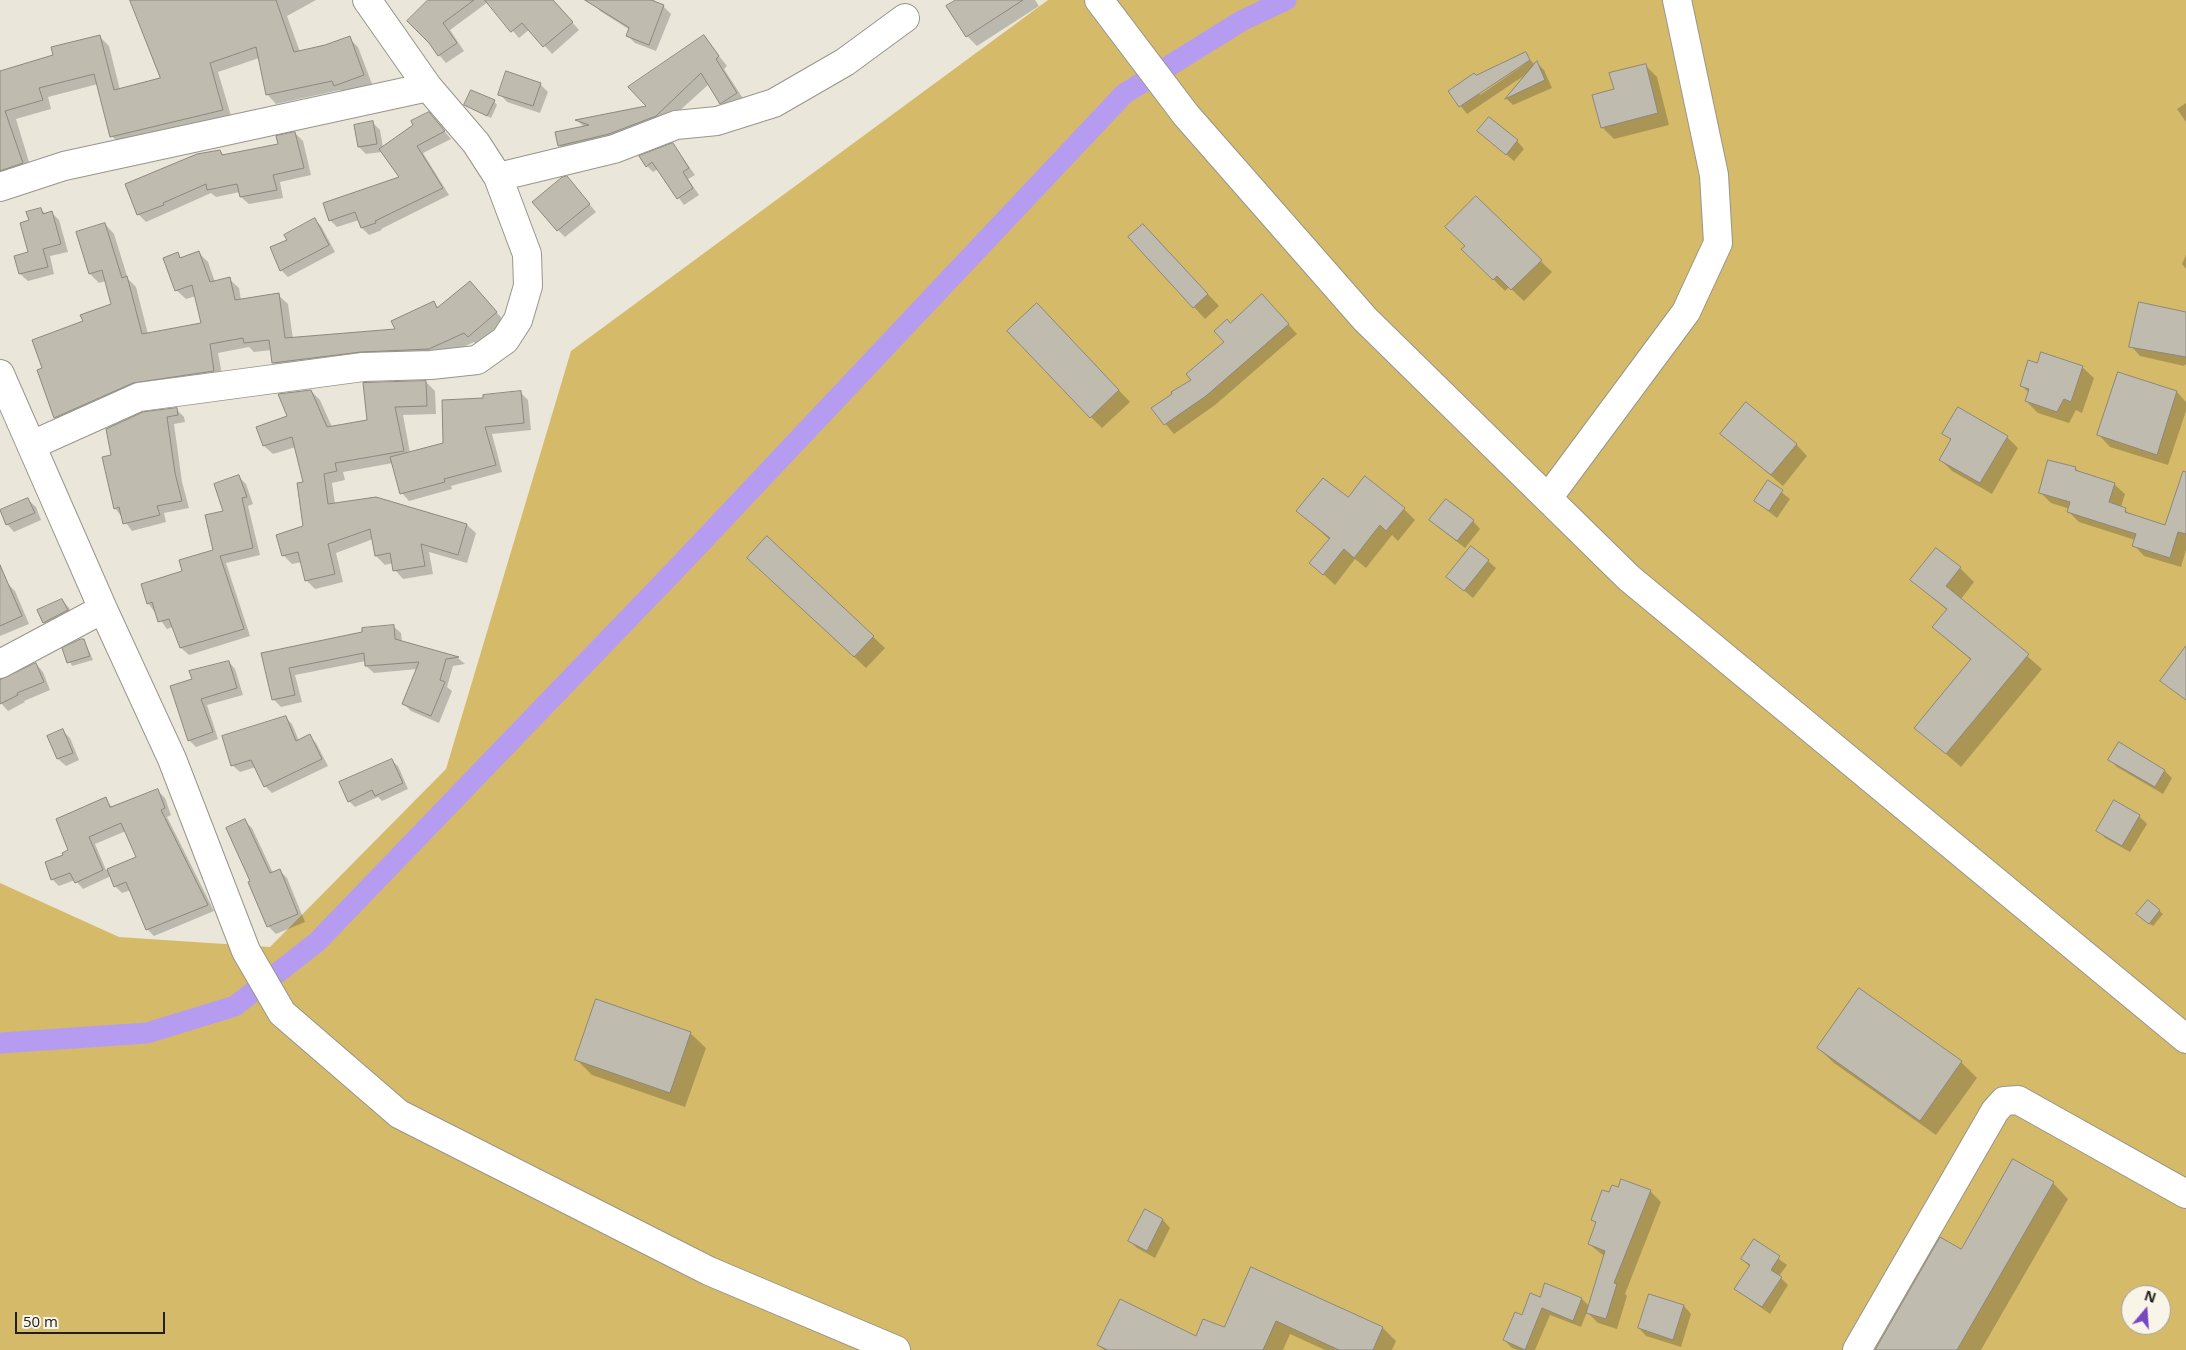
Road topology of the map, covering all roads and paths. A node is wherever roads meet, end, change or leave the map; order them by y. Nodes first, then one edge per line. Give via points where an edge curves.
1 (367, 0) edge
2 (1098, 0) edge
3 (1677, 0) edge
4 (905, 18) dead end
5 (428, 87) junction
6 (498, 177) junction
7 (0, 187) edge
8 (2, 382) edge
9 (32, 445) junction
10 (1548, 498) junction
11 (103, 609) junction
12 (0, 664) edge
13 (2186, 1038) edge
14 (2186, 1194) edge
15 (896, 1350) edge
16 (1858, 1350) edge

1 - 5 street
2 - 10 street via 1186,115 1366,320
3 - 10 street via 1714,175 1718,243 1686,312
4 - 6 street via 845,62 774,103 718,122 676,125 614,149
5 - 6 street via 476,143
5 - 7 street via 64,166
6 - 9 street via 526,254 528,286 518,320 505,340 477,360 363,367 153,394 139,397
8 - 9 street
9 - 11 street
10 - 13 street via 1629,578
11 - 12 street
11 - 15 street via 172,759 246,951 282,1012 398,1114 709,1271
14 - 16 street via 2018,1100 2004,1101

